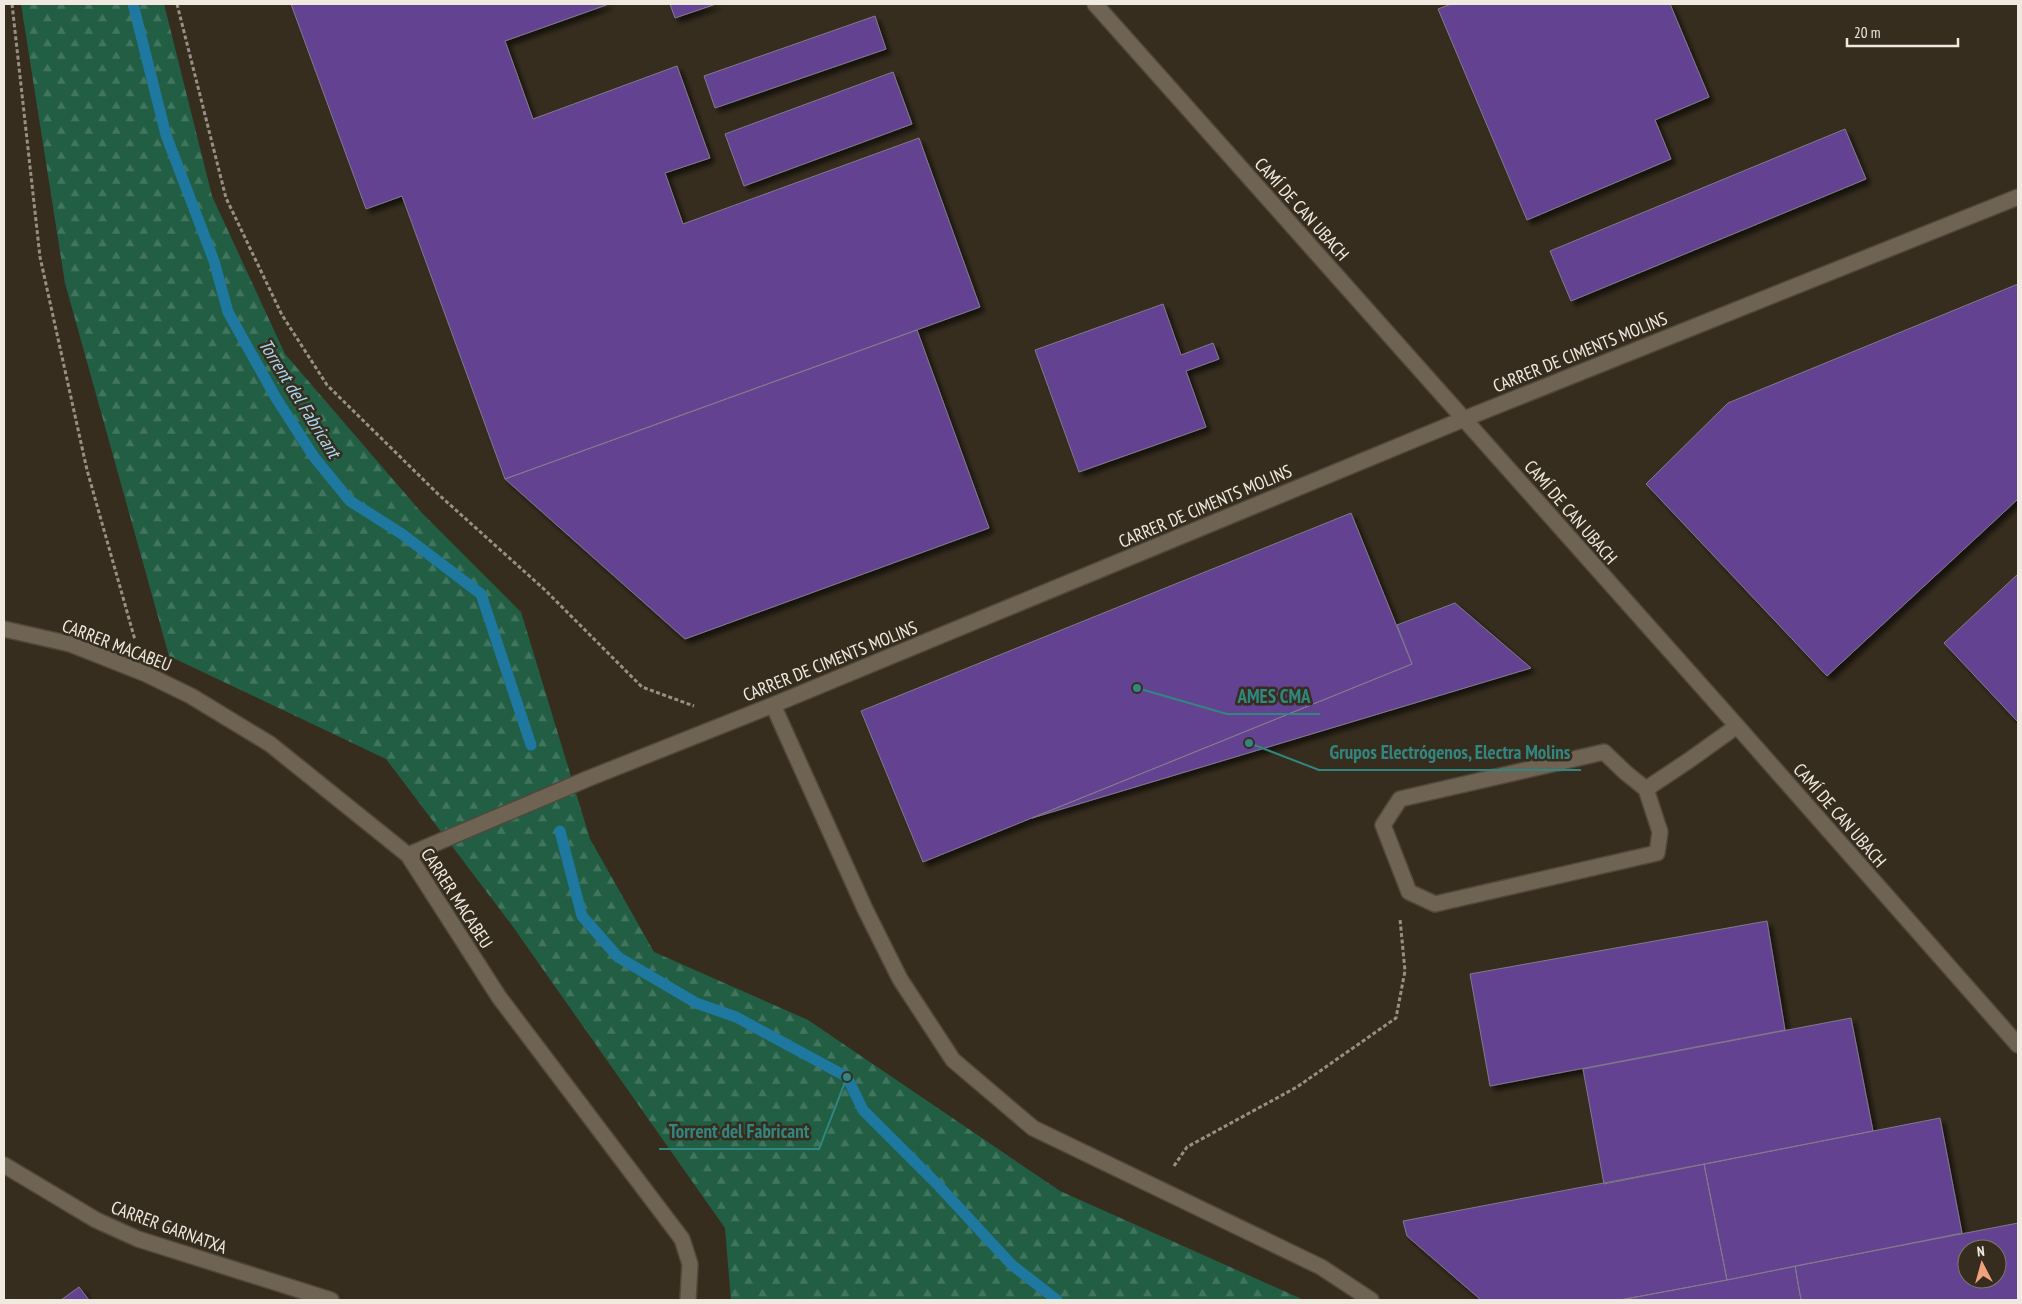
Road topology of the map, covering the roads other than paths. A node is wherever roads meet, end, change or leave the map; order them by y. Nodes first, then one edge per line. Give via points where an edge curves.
1 (1094, 4) edge
2 (2018, 197) edge
3 (1464, 418) junction
4 (4, 629) edge
5 (773, 705) junction
6 (1737, 726) junction
7 (1646, 789) junction
8 (408, 856) junction
9 (2018, 1045) edge
10 (4, 1165) edge
11 (331, 1300) edge
12 (688, 1300) edge
13 (1371, 1300) edge

1 - 3 street, CAMÍ DE CAN UBACH
2 - 3 street, CARRER DE CIMENTS MOLINS
3 - 5 street, CARRER DE CIMENTS MOLINS
3 - 6 street, CAMÍ DE CAN UBACH
4 - 8 street, CARRER MACABEU via 70,644 191,696 270,744
5 - 8 street, CARRER DE CIMENTS MOLINS
5 - 13 street via 896,971 953,1060 1033,1128 1321,1267
6 - 7 street
6 - 9 street, CAMÍ DE CAN UBACH
7 - 7 street via 1604,752 1400,799 1383,825 1409,892 1435,904 1657,853 1660,832
8 - 12 street, CARRER MACABEU via 499,997 682,1239 690,1264
10 - 11 street, CARRER GARNATXA via 96,1220 138,1239

